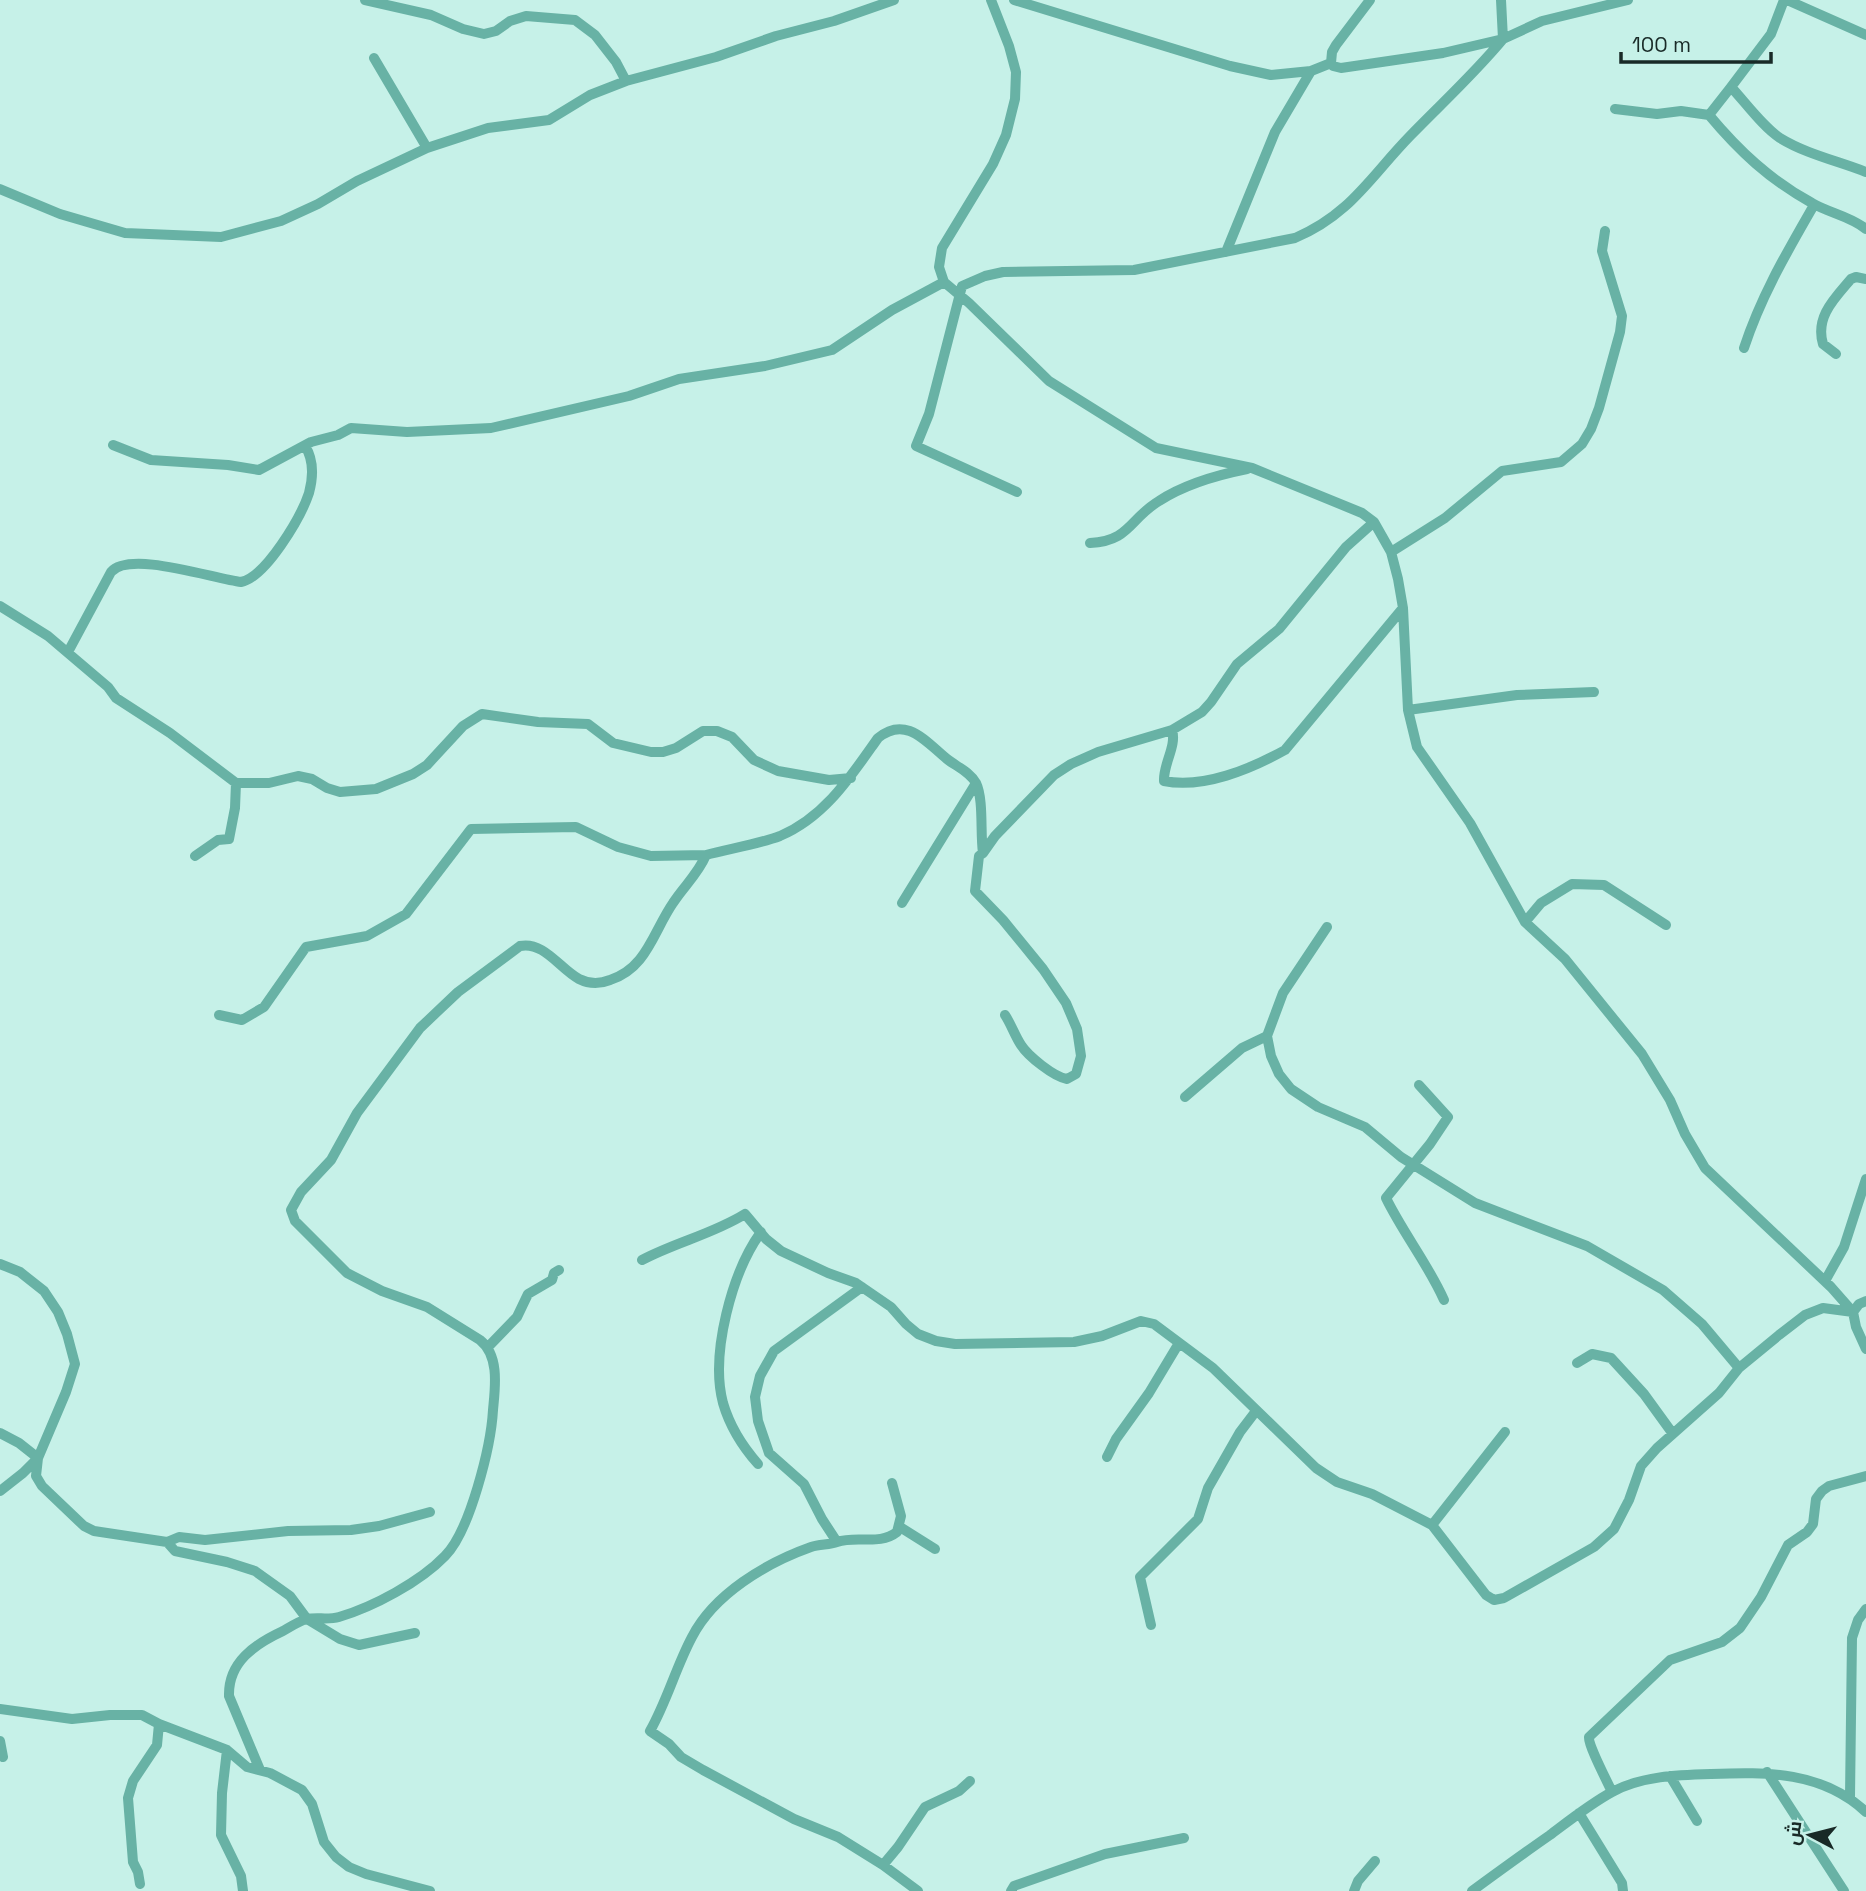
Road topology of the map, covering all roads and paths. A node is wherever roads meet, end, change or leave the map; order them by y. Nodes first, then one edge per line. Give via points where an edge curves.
1 (365, 0) edge
2 (894, 0) edge
3 (991, 0) edge
4 (1014, 0) edge
5 (1370, 0) edge
6 (1501, 0) edge
7 (1628, 0) edge
8 (1785, 0) edge
9 (1866, 35) edge
10 (1503, 39) junction
11 (374, 58) dead end
12 (1331, 63) junction
13 (1311, 71) junction
14 (626, 81) junction
15 (1731, 87) junction
16 (1615, 109) dead end
17 (1709, 115) junction
18 (428, 148) junction
19 (1866, 173) edge
20 (0, 189) edge
21 (1814, 205) junction
22 (1866, 229) edge
23 (1605, 231) dead end
24 (1226, 252) junction
25 (1866, 279) edge
26 (944, 282) junction
27 (959, 295) junction
28 (1744, 348) dead end
29 (1836, 354) dead end
30 (113, 445) dead end
31 (305, 446) junction
32 (1252, 468) junction
33 (1017, 492) dead end
34 (1374, 522) junction
35 (1090, 543) dead end
36 (1391, 552) junction
37 (0, 606) edge
38 (1404, 608) junction
39 (68, 652) junction
40 (1594, 692) dead end
41 (1408, 710) junction
42 (1172, 730) junction
43 (851, 778) junction
44 (236, 783) junction
45 (976, 783) junction
46 (983, 853) junction
47 (706, 855) junction
48 (195, 856) dead end
49 (902, 903) dead end
50 (1525, 922) junction
51 (1666, 925) dead end
52 (1327, 926) dead end
53 (219, 1014) dead end
54 (1004, 1015) dead end
55 (1267, 1036) junction
56 (1419, 1085) dead end
57 (1185, 1097) dead end
58 (1413, 1163) junction
59 (1866, 1179) edge
60 (761, 1232) junction
61 (642, 1259) dead end
62 (0, 1264) edge
63 (559, 1270) dead end
64 (1825, 1281) junction
65 (862, 1287) junction
66 (1444, 1300) dead end
67 (1866, 1301) edge
68 (1853, 1312) junction
69 (1180, 1343) junction
70 (488, 1347) junction
71 (1866, 1349) edge
72 (1577, 1363) dead end
73 (1739, 1368) junction
74 (1256, 1411) junction
75 (1505, 1432) dead end
76 (0, 1433) edge
77 (1673, 1434) junction
78 (1107, 1457) dead end
79 (38, 1458) junction
80 (758, 1464) dead end
81 (1866, 1476) edge
82 (892, 1483) dead end
83 (0, 1491) edge
84 (430, 1511) dead end
85 (1432, 1525) junction
86 (900, 1527) junction
87 (167, 1542) junction
88 (837, 1542) junction
89 (935, 1549) dead end
90 (1866, 1609) edge
91 (307, 1619) junction
92 (1151, 1625) dead end
93 (415, 1633) dead end
94 (0, 1709) edge
95 (159, 1724) junction
96 (0, 1741) edge
97 (226, 1750) junction
98 (3, 1757) dead end
99 (260, 1770) junction
100 (1767, 1772) junction
101 (1670, 1776) junction
102 (970, 1781) dead end
103 (1612, 1792) junction
104 (1850, 1797) junction
105 (1866, 1812) edge
106 (1579, 1814) junction
107 (1697, 1821) dead end
108 (1184, 1838) dead end
109 (1375, 1861) dead end
110 (883, 1865) junction
111 (140, 1884) dead end
112 (243, 1891) edge
113 (430, 1891) edge
114 (918, 1891) edge
115 (1011, 1891) edge
116 (1354, 1891) edge
117 (1472, 1891) edge
118 (1623, 1891) edge
119 (1844, 1891) edge

1 - 14 street via 431,15 484,34 526,16 575,20 595,35
2 - 14 street
3 - 26 street via 1016,72 1015,99 993,164 942,247 939,267
4 - 13 street via 1230,66 1271,75
5 - 12 street via 1336,45
6 - 10 street
7 - 10 street via 1542,21
8 - 9 street
8 - 15 street via 1771,34
10 - 12 street via 1341,68
10 - 24 street via 1332,219 1295,239
11 - 18 street
12 - 13 street
13 - 24 street via 1275,132
14 - 18 street via 590,95 549,120 488,128
15 - 17 street
15 - 19 street via 1779,137
16 - 17 street
17 - 21 street via 1740,151
18 - 20 street via 282,221 221,237 125,233 60,214
21 - 22 street
21 - 28 street via 1757,309
23 - 36 street via 1602,251 1622,316 1599,408 1582,444 1561,462 1502,471 1445,517
24 - 27 street via 1134,270 1003,272 962,286
25 - 29 street via 1852,278 1822,317 1823,344
26 - 27 street
26 - 31 street via 832,350 811,357 679,379 629,396 491,428 407,432 351,428
27 - 32 street via 1049,381 1156,448
27 - 33 street via 929,414 916,446
30 - 31 street via 151,460 259,470
31 - 39 street via 311,455 309,494 290,530 256,574 242,582 173,568 118,565
32 - 34 street
32 - 35 street via 1173,493 1149,507 1121,535 1108,542
34 - 36 street
34 - 42 street via 1346,547 1279,629 1237,664 1202,712
36 - 38 street
37 - 39 street
38 - 41 street
38 - 42 street via 1284,750 1261,763 1214,778 1178,784 1164,781
39 - 44 street via 116,698
40 - 41 street via 1517,695
41 - 50 street via 1417,747 1470,822
42 - 46 street via 1098,752 1062,769
43 - 44 street via 829,780 778,771 754,760 732,737 717,731 703,731 676,748 651,752 613,743 588,724 482,714 463,726 428,765 376,789 340,792 299,776 269,783
43 - 45 street via 878,738 886,731 903,729 916,733
43 - 47 street via 830,802 790,830
44 - 48 street via 229,839 218,840
45 - 46 street
45 - 49 street
46 - 54 street via 975,891 1043,969 1066,1003 1080,1043 1076,1074 1067,1079 1054,1074 1020,1044
47 - 53 street via 651,856 618,847 576,827 471,829 406,914 367,936 306,947 264,1007 242,1020
47 - 70 street via 644,955 629,971 598,983 581,980 540,949 527,945 513,950 458,992 415,1035 357,1113 331,1160 293,1203 295,1221 347,1273 427,1307
50 - 51 street via 1541,903 1572,884 1604,885
50 - 64 street via 1565,959 1642,1054 1705,1168
52 - 55 street via 1283,993
55 - 57 street via 1242,1048
55 - 58 street via 1279,1074 1291,1089 1318,1107 1365,1127
56 - 58 street via 1448,1118
58 - 66 street via 1386,1198
58 - 73 street via 1475,1203 1587,1246 1663,1290 1702,1324
59 - 64 street via 1844,1247
60 - 61 street via 746,1214
60 - 65 street via 781,1251
60 - 80 street via 729,1302 721,1364 723,1401 731,1425
62 - 79 street via 20,1272 44,1291 58,1312 75,1364
63 - 70 street via 552,1280 528,1294 517,1317
64 - 68 street
65 - 69 street via 918,1334 936,1342 1074,1342 1141,1321 1154,1324
65 - 88 street via 774,1351 755,1397 769,1453 804,1484
67 - 68 street
68 - 71 street
68 - 73 street via 1823,1308 1805,1315
69 - 74 street
69 - 78 street
70 - 91 street via 495,1376 493,1415 459,1538 436,1565 386,1597 337,1617
72 - 77 street via 1592,1354 1611,1358
73 - 77 street via 1719,1393
74 - 85 street via 1337,1482
74 - 92 street via 1208,1489 1198,1520 1140,1577
75 - 85 street
76 - 79 street
77 - 85 street via 1641,1466 1614,1529 1594,1547 1504,1598 1494,1600 1486,1595
79 - 83 street
79 - 87 street via 36,1476 42,1486 84,1525 102,1533
81 - 103 street via 1822,1491 1816,1499 1813,1524 1788,1545 1740,1628 1722,1642 1670,1660 1589,1737
82 - 86 street
84 - 87 street via 351,1530 205,1540 180,1537
86 - 88 street via 886,1539
86 - 89 street
87 - 91 street via 175,1551 255,1571 290,1596
88 - 110 street via 786,1557 714,1606 691,1639 650,1731 703,1770
90 - 104 street via 1852,1639
91 - 93 street via 359,1645
91 - 99 street via 252,1648 232,1673 229,1696
94 - 95 street via 72,1720 142,1714
95 - 97 street
95 - 111 street via 157,1745 133,1781 128,1798 132,1862
96 - 98 street
97 - 99 street via 247,1767
97 - 112 street via 221,1835 242,1876
99 - 113 street via 302,1790 312,1804 324,1842 343,1862 366,1874
100 - 101 street
100 - 104 street via 1812,1781
100 - 119 street
101 - 103 street
101 - 107 street
102 - 110 street via 925,1807
103 - 106 street
104 - 105 street
106 - 117 street
106 - 118 street
108 - 115 street via 1105,1854 1014,1886
109 - 116 street
110 - 114 street

